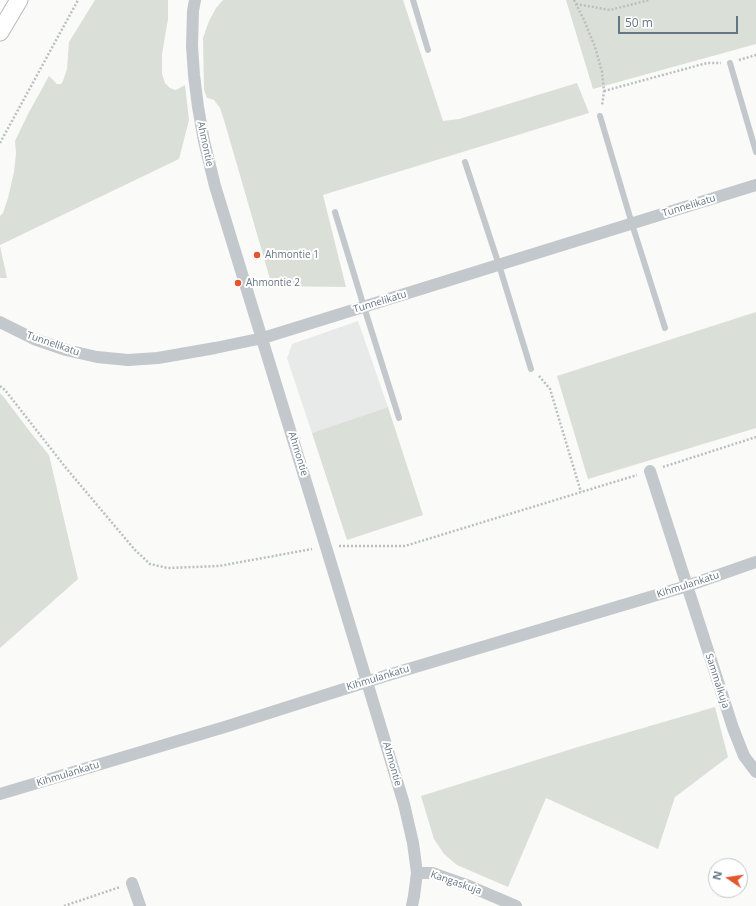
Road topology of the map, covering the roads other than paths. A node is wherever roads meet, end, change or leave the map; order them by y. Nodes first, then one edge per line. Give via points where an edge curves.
1 (19, 0) edge
2 (195, 0) edge
3 (413, 0) edge
4 (0, 32) edge
5 (428, 50) dead end
6 (730, 63) road end
7 (600, 116) road end
8 (756, 152) edge
9 (465, 162) dead end
10 (756, 185) edge
11 (335, 212) dead end
12 (632, 224) junction
13 (499, 265) junction
14 (364, 307) junction
15 (0, 322) edge
16 (665, 328) dead end
17 (263, 338) junction
18 (532, 369) road end
19 (399, 418) dead end
20 (650, 471) road end
21 (756, 562) edge
22 (686, 586) junction
23 (367, 682) junction
24 (756, 772) edge
25 (0, 794) edge
26 (417, 873) junction
27 (132, 883) road end
28 (140, 906) edge
29 (412, 906) edge
30 (516, 906) edge

1 - 4 main road
2 - 17 street, Ahmontie via 193,60 204,141 215,186
3 - 5 lane
6 - 8 lane
7 - 12 lane
9 - 13 lane
10 - 12 street, Tunnelikatu
11 - 14 lane
12 - 13 street, Tunnelikatu
12 - 16 lane
13 - 14 street, Tunnelikatu
13 - 18 lane
14 - 17 street, Tunnelikatu
14 - 19 lane
15 - 17 street, Tunnelikatu via 34,339 66,350 128,360 158,358
17 - 23 street, Ahmontie
20 - 22 street, Sammalkuja
21 - 22 street, Kihmulankatu
22 - 23 street, Kihmulankatu
22 - 24 street, Sammalkuja via 733,728 744,756
23 - 25 street, Kihmulankatu
23 - 26 street, Ahmontie via 405,811
26 - 29 street, Ahmontie
26 - 30 street, Kangaskuja via 432,873
27 - 28 street

